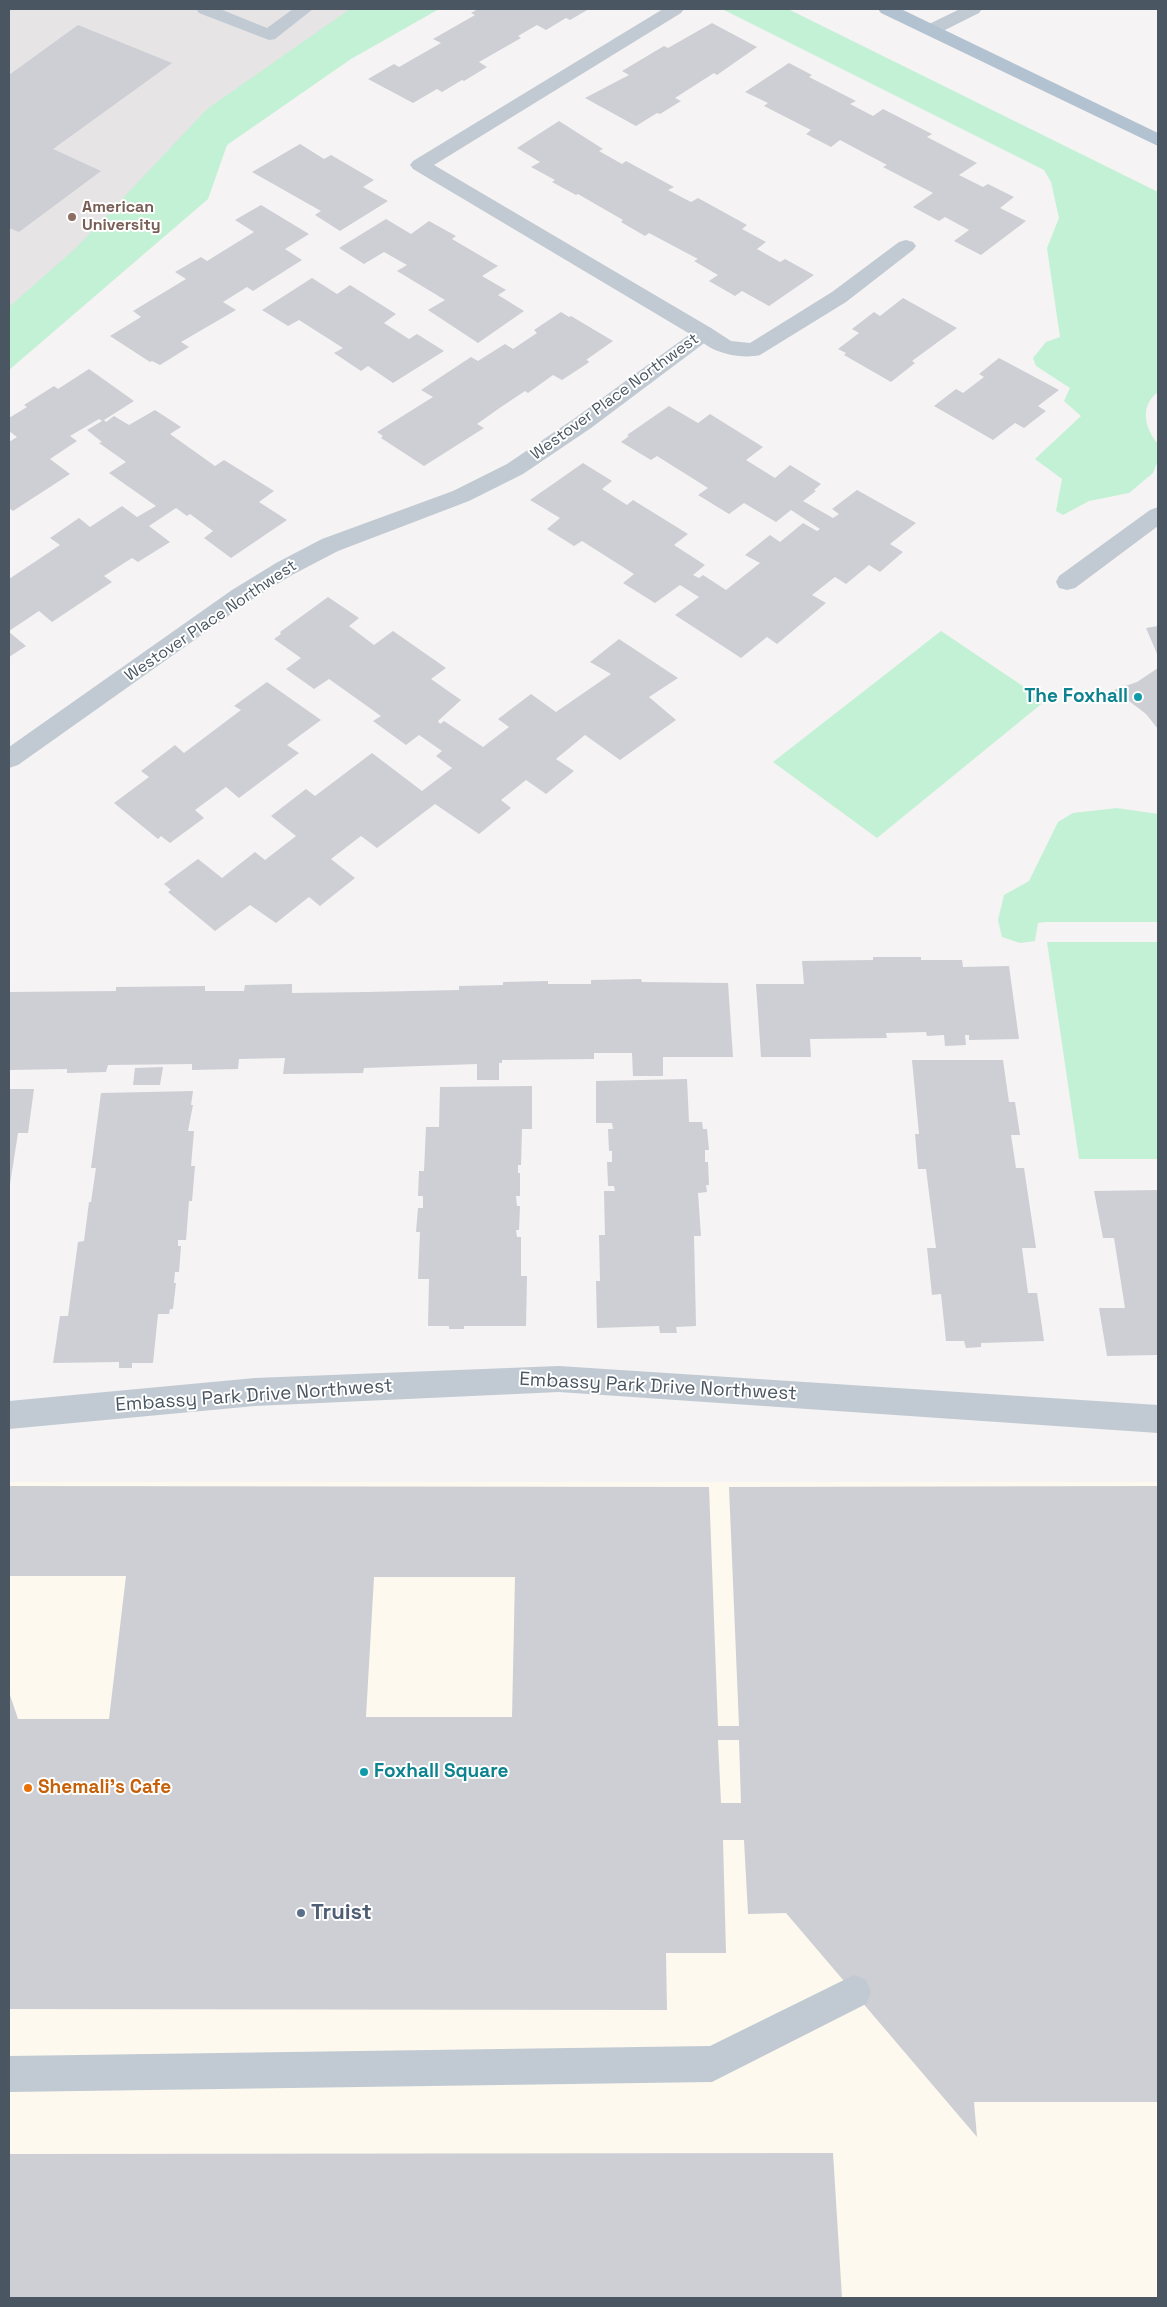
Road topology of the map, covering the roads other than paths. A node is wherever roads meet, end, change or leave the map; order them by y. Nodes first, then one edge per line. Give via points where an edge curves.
1 (206, 9) edge
2 (304, 9) edge
3 (675, 9) edge
4 (887, 9) edge
5 (973, 9) edge
6 (931, 30) junction
7 (1158, 140) edge
8 (906, 246) dead end
9 (704, 333) junction
10 (1158, 514) edge
11 (1067, 582) dead end
12 (9, 759) edge
13 (9, 1415) edge
14 (1158, 1418) edge
15 (854, 1992) dead end
16 (9, 2074) edge

1 - 2 street via 269,35
3 - 9 street, Westover Place Northwest via 420,164
4 - 6 main road
5 - 6 street
6 - 7 main road
8 - 9 street via 839,297 753,350 726,347
9 - 12 street, Westover Place Northwest via 515,469 461,496 337,542 284,569 240,596
10 - 11 street
13 - 14 street, Embassy Park Drive Northwest via 255,1392 559,1379
15 - 16 street via 712,2064

